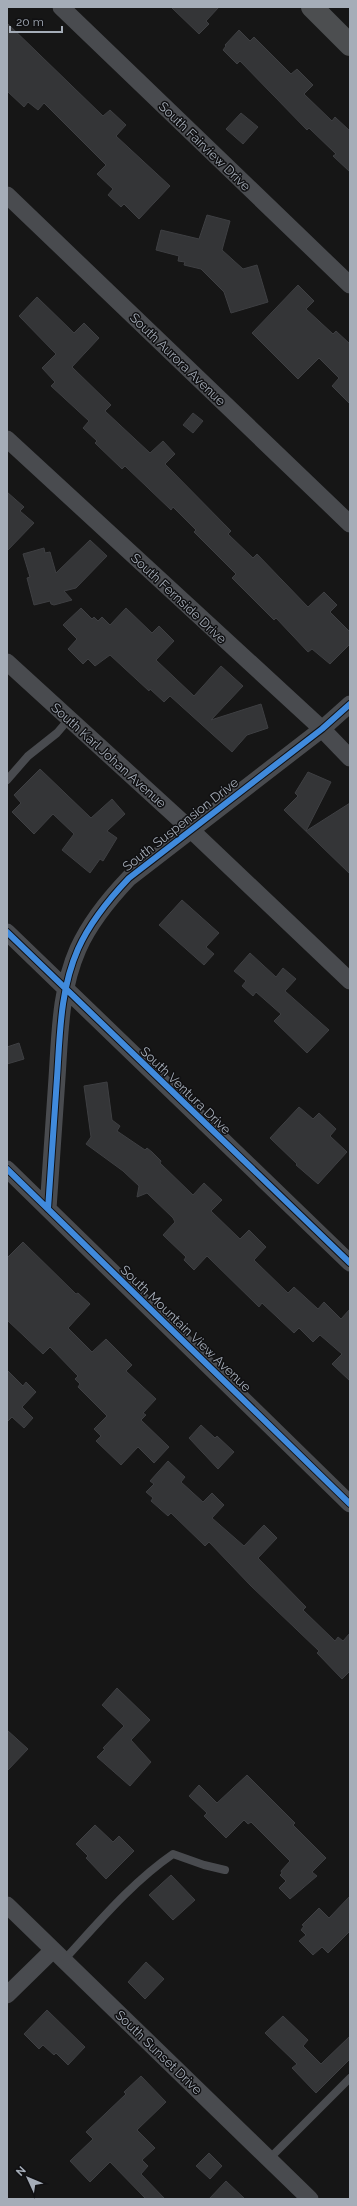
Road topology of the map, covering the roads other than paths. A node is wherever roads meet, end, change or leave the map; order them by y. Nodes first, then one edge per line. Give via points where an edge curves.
1 (60, 7) edge
2 (312, 7) edge
3 (350, 45) edge
4 (7, 195) edge
5 (350, 285) edge
6 (7, 439) edge
7 (350, 524) edge
8 (7, 662) edge
9 (350, 704) edge
10 (69, 719) junction
11 (322, 729) junction
12 (350, 758) edge
13 (7, 780) edge
14 (190, 829) junction
15 (7, 932) edge
16 (350, 981) edge
17 (65, 988) junction
18 (7, 1169) edge
19 (48, 1209) junction
20 (350, 1263) edge
21 (350, 1504) edge
22 (225, 1870) dead end
23 (7, 1905) edge
24 (59, 1955) junction
25 (7, 1995) edge
26 (350, 2078) edge
27 (269, 2159) junction
28 (310, 2199) edge

1 - 5 street, South Fairview Drive
2 - 3 main road
4 - 7 street, South Aurora Avenue
6 - 11 street, South Fernside Drive
8 - 10 street, South Karl Johan Avenue
9 - 11 street, South Suspension Drive
10 - 13 lane via 57,733 28,756
10 - 14 street, South Karl Johan Avenue
11 - 12 street, South Fernside Drive
11 - 14 street, South Suspension Drive
14 - 16 street, South Karl Johan Avenue
14 - 17 street, South Suspension Drive via 129,878 113,895 92,922 78,950
15 - 17 street, South Ventura Drive
17 - 19 street, South Suspension Drive via 61,1009
17 - 20 street, South Ventura Drive
18 - 19 street, South Mountain View Avenue
19 - 21 street, South Mountain View Avenue
22 - 24 lane via 173,1854 155,1866
23 - 24 street, South Sunset Drive
24 - 25 street
24 - 27 street, South Sunset Drive
26 - 27 lane
27 - 28 street, South Sunset Drive

